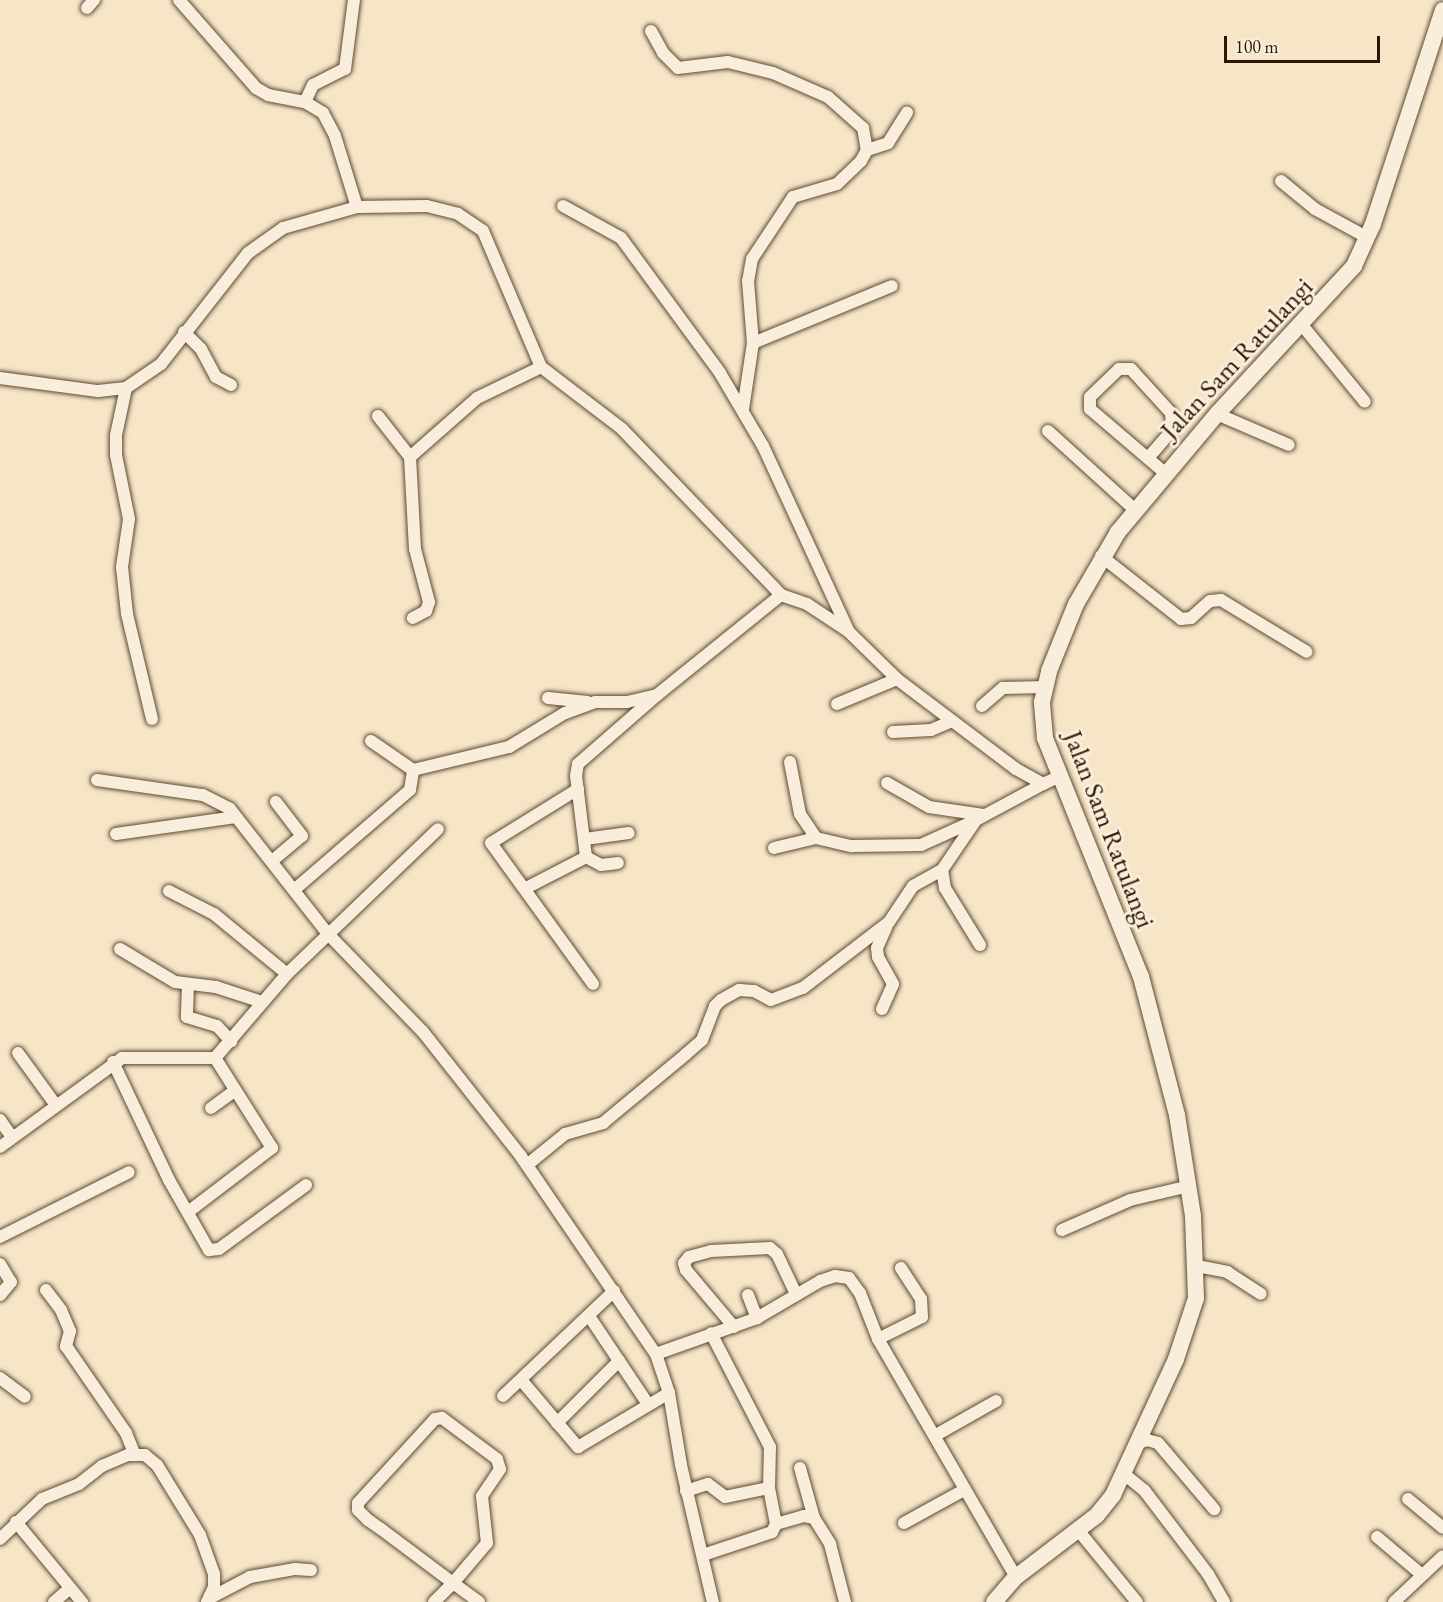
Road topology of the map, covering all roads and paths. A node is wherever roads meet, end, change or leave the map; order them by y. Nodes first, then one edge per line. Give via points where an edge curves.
1 (179, 0) edge
2 (354, 0) edge
3 (1443, 10) edge
4 (651, 31) dead end
5 (305, 102) junction
6 (907, 112) dead end
7 (867, 150) junction
8 (1281, 181) dead end
9 (563, 206) dead end
10 (357, 207) junction
11 (1368, 238) junction
12 (892, 286) dead end
13 (1302, 326) junction
14 (184, 332) junction
15 (753, 343) junction
16 (541, 367) junction
17 (10, 378) edge
18 (231, 385) dead end
19 (126, 388) junction
20 (1365, 402) dead end
21 (743, 409) junction
22 (1217, 414) junction
23 (378, 416) dead end
24 (1048, 431) dead end
25 (1289, 445) dead end
26 (410, 457) junction
27 (1148, 458) junction
28 (1164, 473) junction
29 (1135, 510) junction
30 (1101, 556) junction
31 (781, 595) junction
32 (413, 618) dead end
33 (848, 631) junction
34 (1307, 652) dead end
35 (897, 679) junction
36 (1045, 687) junction
37 (657, 696) junction
38 (548, 698) dead end
39 (595, 702) junction
40 (837, 704) dead end
41 (982, 706) dead end
42 (152, 719) dead end
43 (952, 721) junction
44 (892, 732) dead end
45 (370, 741) dead end
46 (790, 762) dead end
47 (414, 770) junction
48 (97, 780) dead end
49 (1051, 781) junction
50 (887, 783) dead end
51 (578, 789) junction
52 (276, 802) dead end
53 (236, 818) junction
54 (981, 818) junction
55 (438, 829) dead end
56 (629, 833) dead end
57 (116, 834) dead end
58 (816, 838) junction
59 (585, 839) junction
60 (774, 848) dead end
61 (586, 857) junction
62 (272, 861) junction
63 (618, 863) dead end
64 (942, 870) junction
65 (526, 888) junction
66 (294, 890) junction
67 (169, 891) dead end
68 (889, 922) junction
69 (328, 934) junction
70 (980, 945) dead end
71 (120, 949) dead end
72 (287, 974) junction
73 (188, 984) junction
74 (593, 984) dead end
75 (262, 1002) junction
76 (882, 1009) dead end
77 (231, 1041) junction
78 (18, 1053) dead end
79 (215, 1058) junction
80 (113, 1062) junction
81 (234, 1091) junction
82 (55, 1104) junction
83 (211, 1108) dead end
84 (0, 1119) edge
85 (12, 1137) junction
86 (0, 1147) edge
87 (527, 1165) junction
88 (129, 1172) dead end
89 (306, 1185) dead end
90 (1189, 1186) junction
91 (188, 1212) junction
92 (1062, 1230) dead end
93 (0, 1237) edge
94 (0, 1264) edge
95 (1197, 1266) junction
96 (901, 1268) dead end
97 (46, 1290) dead end
98 (614, 1291) junction
99 (796, 1294) junction
100 (1261, 1294) dead end
101 (0, 1295) edge
102 (747, 1295) dead end
103 (589, 1316) junction
104 (758, 1318) junction
105 (734, 1327) junction
106 (711, 1333) junction
107 (878, 1339) junction
108 (656, 1354) junction
109 (619, 1362) junction
110 (0, 1378) edge
111 (522, 1381) junction
112 (669, 1393) junction
113 (503, 1396) dead end
114 (25, 1397) dead end
115 (996, 1401) dead end
116 (648, 1404) junction
117 (557, 1423) junction
118 (936, 1435) junction
119 (1139, 1443) junction
120 (134, 1453) junction
121 (800, 1468) dead end
122 (1124, 1474) junction
123 (769, 1488) junction
124 (964, 1490) junction
125 (686, 1491) junction
126 (1408, 1499) dead end
127 (1214, 1509) dead end
128 (814, 1518) junction
129 (16, 1522) junction
130 (904, 1523) dead end
131 (776, 1524) junction
132 (1443, 1528) edge
133 (1078, 1530) junction
134 (1377, 1537) dead end
135 (0, 1539) edge
136 (703, 1555) junction
137 (1443, 1556) edge
138 (311, 1570) dead end
139 (1421, 1574) junction
140 (1016, 1577) junction
141 (453, 1583) junction
142 (70, 1588) junction
143 (208, 1600) edge
144 (54, 1602) edge
145 (82, 1602) edge
146 (434, 1602) edge
147 (478, 1602) edge
148 (713, 1602) edge
149 (845, 1602) edge
150 (994, 1602) edge
151 (1137, 1602) edge
152 (1224, 1602) edge
153 (1394, 1602) edge

1 - 5 street via 256,88 268,95
2 - 5 street via 345,69 313,85
3 - 11 street, Jalan Sam Ratulangi
4 - 7 street via 663,53 678,68 737,63 792,79 828,97 858,121
5 - 10 street via 315,106 329,122
6 - 7 street via 888,143
7 - 15 street via 837,184 793,197 752,259 748,281
8 - 11 street via 1315,209
9 - 21 street via 627,246
10 - 14 street via 294,222 273,234 249,253
10 - 16 street via 427,206 445,209 473,222 483,231 508,282
11 - 13 street, Jalan Sam Ratulangi via 1354,266
12 - 15 street
13 - 20 street
13 - 22 street, Jalan Sam Ratulangi
14 - 18 street via 201,349 216,377
14 - 19 street via 154,371
15 - 21 street
16 - 26 street via 477,398
16 - 31 street via 609,417
17 - 19 street via 98,391
19 - 42 street via 116,435 116,455 129,519 122,567 127,614
21 - 33 street
22 - 25 street
22 - 28 street, Jalan Sam Ratulangi
23 - 26 street
24 - 29 street
26 - 32 street via 415,549 429,602 426,611
27 - 27 street via 1172,430 1171,413 1131,369 1119,369 1088,402 1090,409
27 - 28 street
28 - 29 street, Jalan Sam Ratulangi
29 - 30 street, Jalan Sam Ratulangi
30 - 34 street via 1175,616 1191,618 1210,601 1221,600
30 - 36 street, Jalan Sam Ratulangi via 1076,604
31 - 33 street via 807,604
31 - 37 street
33 - 35 street
35 - 40 street
35 - 43 street
36 - 41 street via 1003,688
36 - 49 street, Jalan Sam Ratulangi via 1042,720
37 - 39 street via 627,702
37 - 51 street via 578,764
38 - 39 street
39 - 47 street via 565,713 508,747
43 - 44 street via 931,729
43 - 49 street via 1016,769
45 - 47 street
46 - 58 street via 801,814
47 - 66 street via 410,790
48 - 53 street via 203,795 231,809
49 - 54 street
49 - 90 street, Jalan Sam Ratulangi via 1141,977 1175,1105
50 - 54 street via 929,807
51 - 59 street
51 - 65 street via 491,843
52 - 62 street via 302,835
53 - 57 street
53 - 62 street
54 - 58 street via 921,844 852,846
54 - 64 street
55 - 69 street
56 - 59 street
58 - 60 street
59 - 61 street
61 - 63 street via 601,865
61 - 65 street
62 - 66 street
64 - 68 street via 913,886
64 - 70 street via 945,888
65 - 74 street
66 - 69 street
67 - 72 street via 214,914
68 - 76 street via 877,948 893,984
68 - 87 street via 796,991 771,1000 754,991 735,991 715,1006 705,1034 687,1054 603,1123 565,1134
69 - 72 street
69 - 87 street via 423,1032
71 - 73 street via 164,976
72 - 75 street
73 - 75 street via 216,987
73 - 77 street via 187,1017 217,1026
75 - 77 street
77 - 79 street
78 - 82 street
79 - 80 street via 132,1056
79 - 81 street
80 - 82 street
80 - 91 street
81 - 83 street
81 - 91 street via 272,1150
82 - 85 street
84 - 85 street
85 - 86 street
87 - 98 street
88 - 93 street
89 - 91 street via 214,1251 209,1250
90 - 92 street via 1130,1200
90 - 95 street, Jalan Sam Ratulangi
94 - 101 street via 11,1282
95 - 100 street via 1227,1272
95 - 119 street, Jalan Sam Ratulangi via 1196,1298
96 - 107 street via 921,1299 922,1317
97 - 120 street via 70,1331 66,1346 126,1433
98 - 103 street
98 - 108 street
99 - 104 street
99 - 105 street via 777,1254 770,1248 711,1251 689,1257 684,1263 686,1270
99 - 107 street via 835,1276 849,1278 860,1293
102 - 104 street
103 - 109 street
103 - 111 street
104 - 105 street
105 - 106 street
106 - 108 street
106 - 123 street via 770,1447
107 - 118 street
108 - 112 street
109 - 116 street
109 - 117 street
110 - 114 street
111 - 113 street
111 - 117 street
112 - 116 street
112 - 125 street
115 - 118 street
116 - 117 street via 578,1447
118 - 124 street
119 - 122 street, Jalan Sam Ratulangi
119 - 127 street via 1158,1443
120 - 129 street via 102,1466 79,1484 42,1499
120 - 143 street via 150,1457 157,1465 200,1534 214,1574
121 - 128 street
122 - 133 street, Jalan Sam Ratulangi via 1097,1515
122 - 152 street via 1151,1499 1208,1574
123 - 125 street via 725,1497 708,1484
123 - 131 street
124 - 130 street
124 - 140 street
125 - 136 street
126 - 132 street
128 - 131 street via 804,1516
128 - 149 street via 830,1544
129 - 135 street
129 - 142 street
131 - 136 street via 772,1532
133 - 140 street, Jalan Sam Ratulangi
133 - 151 street
134 - 139 street
136 - 148 street
137 - 139 street
138 - 143 street via 250,1577
139 - 153 street
140 - 150 street, Jalan Sam Ratulangi
141 - 141 street via 358,1510 358,1503 438,1418 447,1420 500,1464 482,1500 487,1543
141 - 146 street
141 - 147 street
142 - 144 street
142 - 145 street

